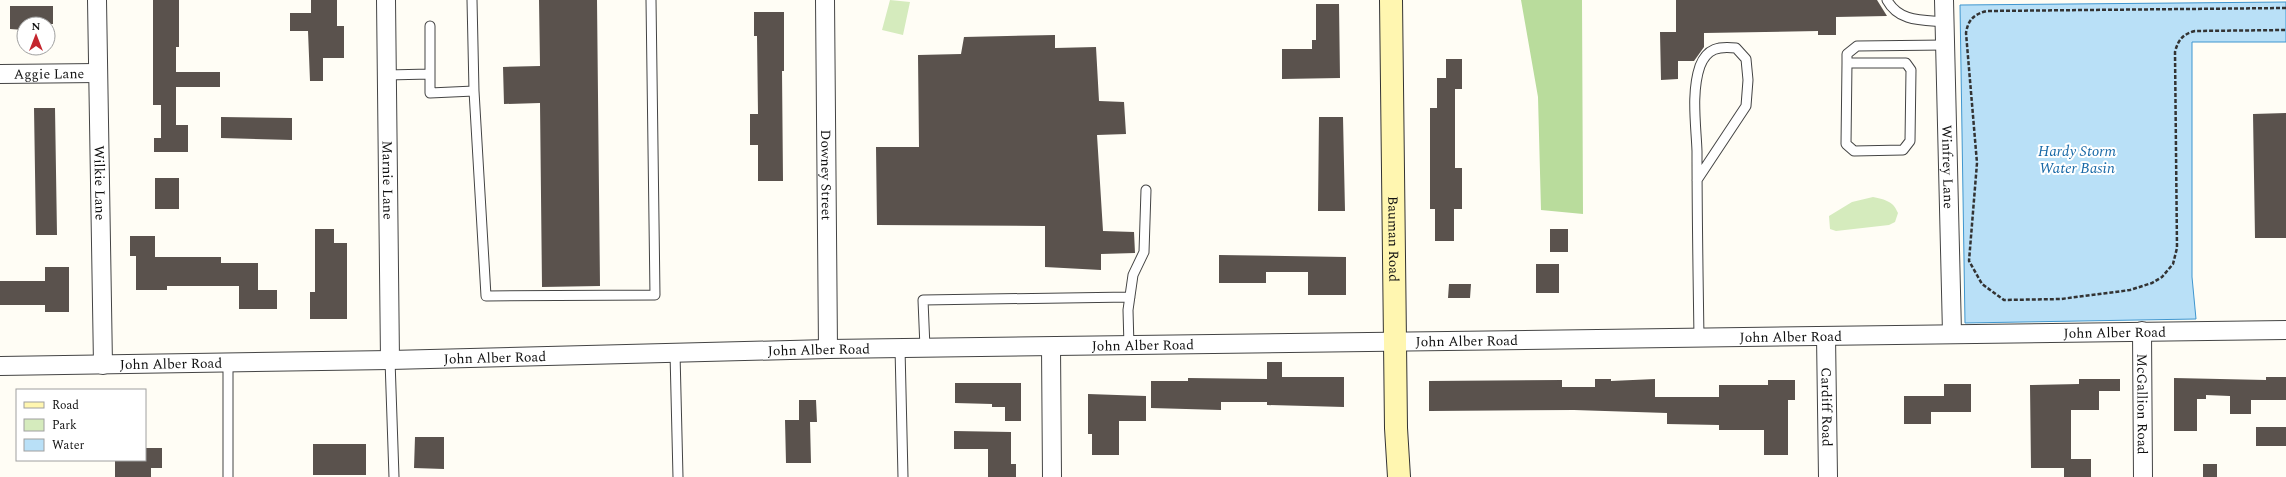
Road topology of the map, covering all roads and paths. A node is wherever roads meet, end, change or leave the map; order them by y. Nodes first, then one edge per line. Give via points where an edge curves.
1 (97, 0) edge
2 (386, 0) edge
3 (472, 0) edge
4 (651, 0) edge
5 (825, 0) edge
6 (1390, 0) edge
7 (1887, 0) edge
8 (1944, 0) edge
9 (2286, 8) edge
10 (1945, 22) junction
11 (430, 26) dead end
12 (2286, 30) edge
13 (1945, 45) junction
14 (1847, 63) junction
15 (98, 73) junction
16 (0, 74) edge
17 (430, 74) junction
18 (387, 75) junction
19 (474, 91) junction
20 (1697, 180) junction
21 (1146, 190) dead end
22 (1130, 297) junction
23 (2286, 330) edge
24 (2142, 331) junction
25 (1952, 333) junction
26 (1826, 336) junction
27 (1699, 337) junction
28 (1394, 342) junction
29 (1129, 346) junction
30 (1051, 347) junction
31 (900, 348) junction
32 (925, 348) junction
33 (828, 350) junction
34 (675, 353) junction
35 (390, 360) junction
36 (228, 363) junction
37 (103, 365) junction
38 (0, 366) edge
39 (228, 477) edge
40 (394, 477) edge
41 (678, 477) edge
42 (903, 477) edge
43 (1052, 477) edge
44 (1398, 477) edge
45 (1828, 477) edge
46 (2143, 477) edge

1 - 15 street, Wilkie Lane
2 - 18 street, Marnie Lane
3 - 19 lane
4 - 19 lane via 655,294 486,296
5 - 33 street, Downey Street
6 - 28 street, Bauman Road
7 - 10 lane via 1891,8 1906,19
8 - 10 street, Winfrey Lane
9 - 12 path via 1987,11 1971,18 1966,33 1977,163 1969,261 1982,284 2004,300 2061,299 2141,288 2162,277 2173,264 2178,248 2175,52 2178,43 2185,35 2195,31
10 - 13 street, Winfrey Lane
11 - 17 lane
13 - 14 lane via 1857,46 1847,54
13 - 25 street, Winfrey Lane
14 - 14 lane via 1846,144 1854,151 1903,150 1910,141 1911,70 1906,63
15 - 16 street, Aggie Lane
15 - 37 street, Wilkie Lane
17 - 18 lane
17 - 19 lane via 430,93
18 - 35 street, Marnie Lane
20 - 20 lane via 1696,90 1700,66 1711,50 1720,46 1736,48 1746,59 1746,106
20 - 27 lane
21 - 22 lane via 1144,252 1133,275
22 - 29 lane
22 - 32 lane via 923,300
23 - 24 street, John Alber Road
24 - 25 street, John Alber Road
24 - 46 street, McGallion Road
25 - 26 street, John Alber Road
26 - 27 street, John Alber Road
26 - 45 street, Cardiff Road
27 - 28 street, John Alber Road
28 - 29 street, John Alber Road
28 - 44 street, Bauman Road
29 - 30 street, John Alber Road
30 - 32 street, John Alber Road
30 - 43 street
31 - 32 street, John Alber Road
31 - 33 street, John Alber Road
31 - 42 lane
33 - 34 street, John Alber Road
34 - 35 street, John Alber Road
34 - 41 lane
35 - 36 street, John Alber Road
35 - 40 lane
36 - 37 street, John Alber Road
36 - 39 lane
37 - 38 street, John Alber Road

